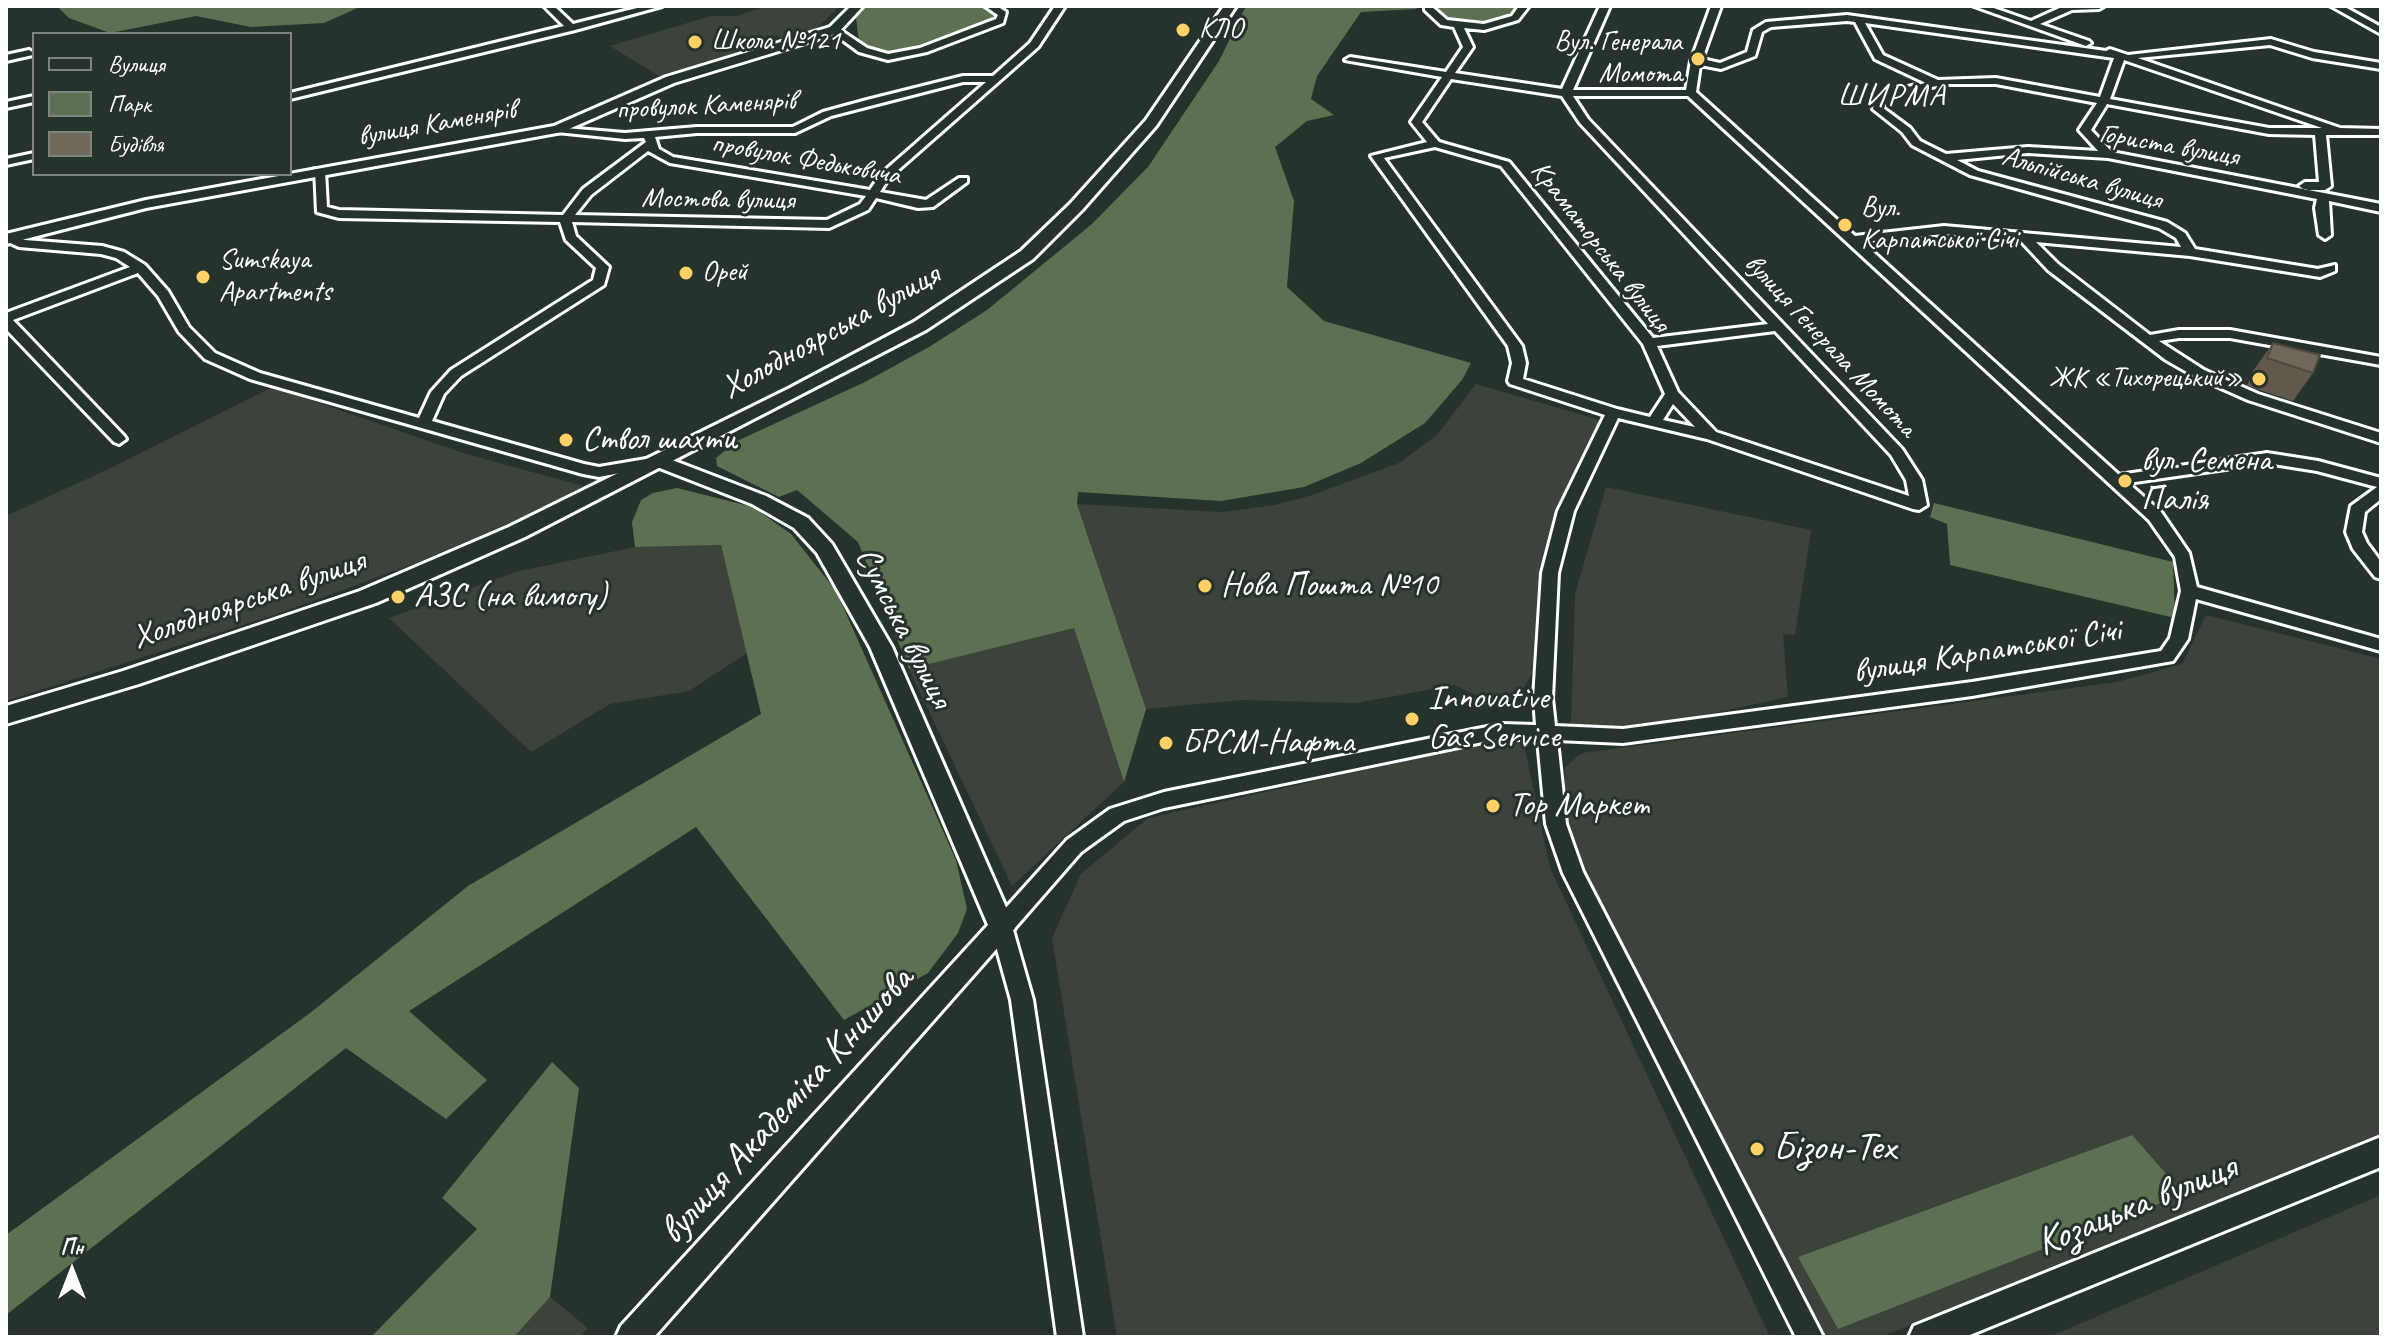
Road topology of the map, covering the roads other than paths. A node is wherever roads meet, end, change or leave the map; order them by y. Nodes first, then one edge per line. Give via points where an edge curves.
1 (549, 6) edge
2 (657, 6) edge
3 (857, 6) edge
4 (990, 6) edge
5 (1060, 6) edge
6 (1230, 6) edge
7 (1524, 6) edge
8 (1605, 6) edge
9 (1716, 6) edge
10 (1979, 6) edge
11 (2099, 6) edge
12 (2336, 6) edge
13 (2069, 7) edge
14 (1428, 8) dead end
15 (1858, 19) junction
16 (2031, 24) junction
17 (1458, 26) junction
18 (572, 28) junction
19 (834, 30) junction
20 (2381, 31) edge
21 (29, 53) dead end
22 (2122, 56) junction
23 (6, 58) edge
24 (1350, 60) dead end
25 (1696, 61) junction
26 (2381, 66) edge
27 (1447, 76) junction
28 (994, 79) junction
29 (1935, 83) junction
30 (1912, 89) dead end
31 (1566, 93) junction
32 (1691, 93) junction
33 (292, 96) edge
34 (32, 99) edge
35 (2105, 99) junction
36 (1879, 101) dead end
37 (6, 105) edge
38 (557, 129) junction
39 (2381, 132) edge
40 (2345, 133) junction
41 (2320, 134) junction
42 (650, 139) junction
43 (1435, 144) junction
44 (2108, 155) junction
45 (32, 156) edge
46 (1948, 157) junction
47 (6, 162) edge
48 (319, 171) junction
49 (963, 180) dead end
50 (2277, 189) junction
51 (873, 194) junction
52 (2324, 197) junction
53 (2381, 208) edge
54 (565, 220) junction
55 (2325, 235) dead end
56 (7, 238) edge
57 (2025, 238) junction
58 (1850, 240) junction
59 (2190, 252) junction
60 (140, 268) junction
61 (2330, 268) dead end
62 (6, 319) edge
63 (1776, 327) junction
64 (2148, 339) junction
65 (1649, 343) junction
66 (2381, 361) edge
67 (1672, 394) junction
68 (1613, 413) junction
69 (1653, 423) junction
70 (423, 424) junction
71 (1711, 435) junction
72 (2381, 438) edge
73 (119, 439) dead end
74 (659, 461) junction
75 (2117, 480) junction
76 (2381, 483) edge
77 (2381, 491) edge
78 (2381, 573) edge
79 (2189, 591) junction
80 (2381, 645) edge
81 (6, 715) edge
82 (1544, 732) junction
83 (1002, 928) junction
84 (2381, 1152) edge
85 (632, 1337) edge
86 (1070, 1337) edge
87 (1810, 1337) edge
88 (1925, 1337) edge

1 - 18 street
2 - 18 street
3 - 19 street, вулиця Каменярів
4 - 19 street via 1003,14 1000,21 938,46 888,57 863,50
5 - 28 street, Мостова вулиця via 1034,45
6 - 74 main road, Холодноярська вулиця via 1151,123 1027,255 883,347
7 - 17 street via 1503,24
8 - 31 street
9 - 25 street
10 - 16 street
11 - 13 street
12 - 20 street
13 - 16 street
14 - 17 street via 1436,19
15 - 22 street
15 - 25 street via 1769,24 1758,30 1751,54 1721,66
15 - 29 street via 1879,57
16 - 22 street
17 - 27 street via 1468,47
18 - 33 street
19 - 38 street, вулиця Каменярів via 670,80
21 - 23 street
22 - 26 street via 2271,42
22 - 35 street
22 - 40 street
24 - 27 street
25 - 32 street
27 - 31 street
27 - 43 street via 1416,122
28 - 42 street, провулок Каменярів via 963,79 871,102 795,130
28 - 51 street, Мостова вулиця via 885,176
29 - 30 street
29 - 35 street via 2017,83
31 - 32 street
31 - 63 street, вулиця Генерала Момота via 1584,121
32 - 58 street, вулиця Карпатської Січі
34 - 37 street
35 - 41 street via 2237,126
35 - 44 street via 2085,130
36 - 46 street, Альпійська вулиця via 1878,109 1908,137
38 - 42 street, провулок Каменярів
38 - 48 street, вулиця Каменярів
39 - 40 street
40 - 41 street
41 - 50 street via 2325,186
42 - 51 street, провулок Федьковича via 670,160
42 - 54 street via 587,192
43 - 65 street, Краматорська вулиця via 1505,164
43 - 68 street, вулиця Генерала Момота via 1377,156 1515,346 1515,381
44 - 46 street, Гориста вулиця via 2028,150
44 - 50 street, Гориста вулиця
45 - 47 street
46 - 59 street, Альпійська вулиця via 1987,178 2163,225 2181,236
48 - 54 street, Мостова вулиця via 321,209 326,212
48 - 56 street, вулиця Каменярів via 146,204
49 - 51 street, провулок Федьковича via 924,205
50 - 52 street, Гориста вулиця
51 - 54 street, Мостова вулиця via 853,215 819,225
52 - 53 street, Гориста вулиця
52 - 55 street
54 - 70 street via 570,237 603,267 599,282 456,373 438,392
56 - 60 street, Сумська вулиця via 102,250
57 - 58 street, Альпійська вулиця via 1944,230
57 - 59 street, Альпійська вулиця
57 - 64 street via 2053,267
58 - 75 street, вулиця Карпатської Січі
59 - 61 street via 2320,273
60 - 62 street
60 - 70 street, Сумська вулиця via 210,356 255,376
62 - 73 street
63 - 65 street
63 - 71 street, вулиця Генерала Момота via 1897,452 1914,480 1919,505
64 - 66 street via 2230,334
64 - 72 street via 2221,385
65 - 67 street, Краматорська вулиця
67 - 69 street
67 - 71 street, Краматорська вулиця
68 - 69 street, вулиця Генерала Момота
68 - 82 street via 1566,511 1550,573
69 - 71 street, вулиця Генерала Момота
70 - 74 street, Сумська вулиця via 591,471
74 - 81 main road, Холодноярська вулиця via 517,532 368,597
74 - 83 street, Сумська вулиця via 759,500 801,523 825,549 881,647
75 - 76 street via 2267,458
75 - 79 street, вулиця Карпатської Січі via 2171,535 2183,557
77 - 78 street via 2357,510 2354,532
79 - 80 street
79 - 82 street, вулиця Карпатської Січі via 2182,631 2167,656 1972,689 1623,736
82 - 83 street, вулиця Карпатської Січі via 1502,731 1333,763 1117,815 1074,846
82 - 87 street via 1556,824 1573,873
83 - 85 street, вулиця Академіка Книшова
83 - 86 street, Сумська вулиця via 1022,1000
84 - 88 street, Козацька вулиця

